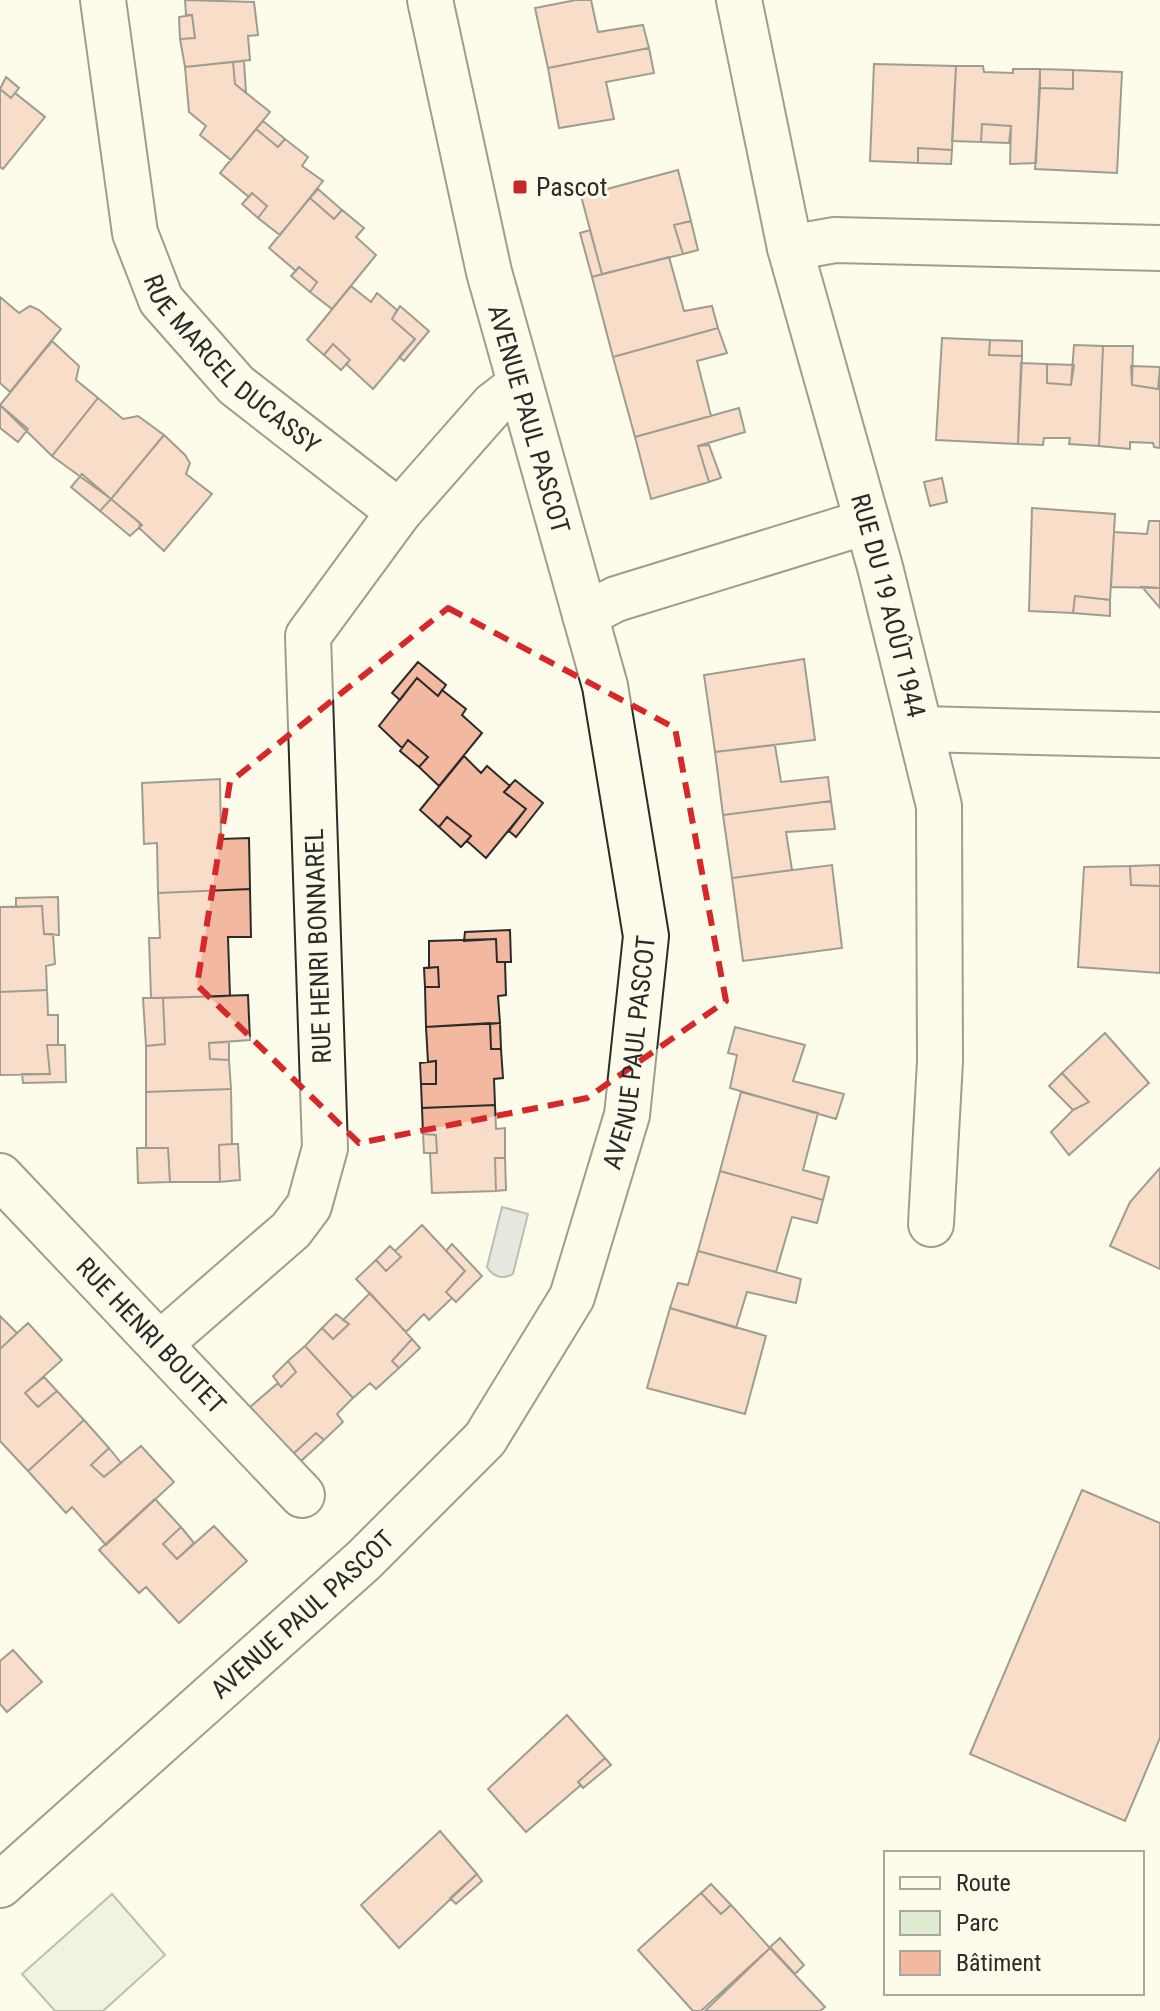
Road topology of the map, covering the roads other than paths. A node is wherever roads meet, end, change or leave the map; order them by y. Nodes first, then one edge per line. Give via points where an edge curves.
1 (103, 0) edge
2 (430, 0) edge
3 (739, 0) edge
4 (790, 248) junction
5 (1160, 248) edge
6 (519, 385) junction
7 (399, 512) junction
8 (866, 522) junction
9 (585, 615) junction
10 (921, 729) junction
11 (1160, 735) edge
12 (0, 1176) edge
13 (931, 1224) dead end
14 (161, 1343) junction
15 (302, 1495) dead end
16 (0, 1885) edge

1 - 7 street, RUE MARCEL DUCASSY via 135,233 161,300 236,385
2 - 6 street, AVENUE PAUL PASCOT
3 - 4 street, RUE DU 19 AOÛT 1944
4 - 5 street via 835,240
4 - 8 street, RUE DU 19 AOÛT 1944
6 - 7 street via 493,405
6 - 9 street, AVENUE PAUL PASCOT
7 - 14 street, RUE HENRI BONNAREL via 308,636 325,1148 309,1206 291,1230
8 - 9 street via 616,599
8 - 10 street, RUE DU 19 AOÛT 1944
9 - 16 street, AVENUE PAUL PASCOT via 605,686 646,936 627,1115 572,1297 485,1439 364,1560
10 - 11 street
10 - 13 street, RUE DU 19 AOÛT 1944 via 939,806 940,1061
12 - 14 street, RUE HENRI BOUTET
14 - 15 street, RUE HENRI BOUTET

